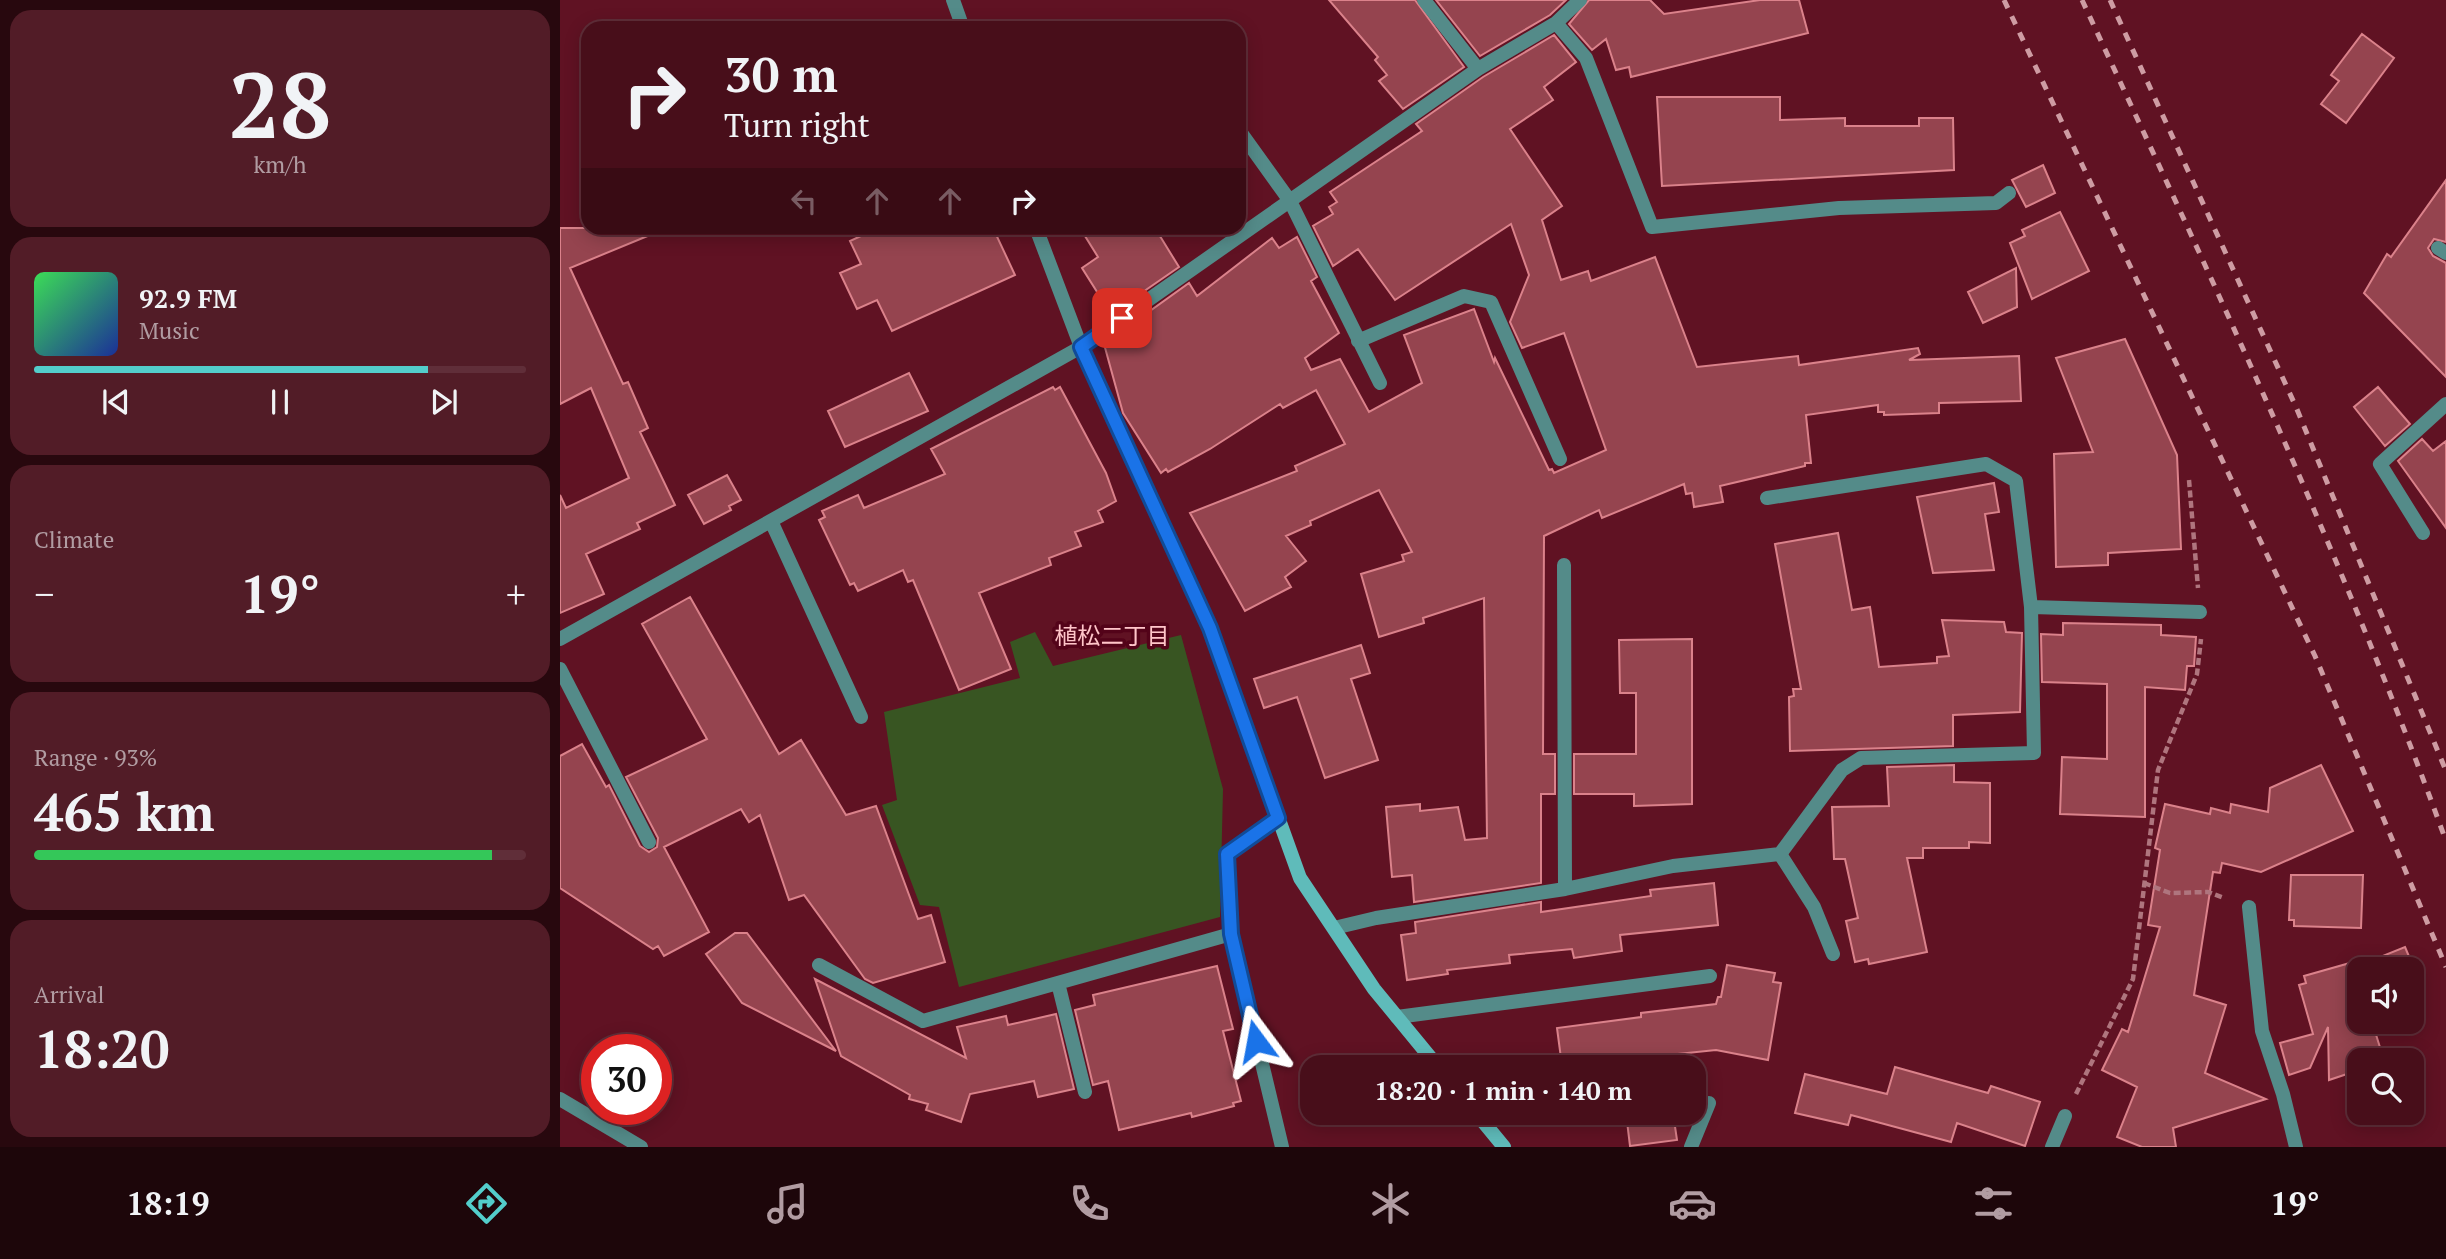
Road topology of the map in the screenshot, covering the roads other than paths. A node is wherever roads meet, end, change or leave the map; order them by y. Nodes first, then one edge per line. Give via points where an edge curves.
1 (953, 0) edge
2 (1424, 0) edge
3 (1580, 0) edge
4 (960, 21) edge
5 (1556, 23) junction
6 (1478, 69) junction
7 (1246, 140) edge
8 (2009, 193) dead end
9 (1290, 201) junction
10 (1246, 232) edge
11 (1040, 235) edge
12 (1241, 235) edge
13 (1358, 341) junction
14 (1081, 347) junction
15 (1380, 383) dead end
16 (2446, 404) edge
17 (1560, 459) dead end
18 (1767, 498) dead end
19 (771, 521) junction
20 (2423, 533) dead end
21 (1564, 565) dead end
22 (2031, 607) junction
23 (2200, 612) road end
24 (560, 639) edge
25 (560, 669) edge
26 (862, 717) dead end
27 (1278, 818) junction
28 (649, 842) dead end
29 (1780, 854) junction
30 (1565, 889) junction
31 (2249, 907) road end
32 (1334, 928) junction
33 (1231, 934) junction
34 (1832, 954) dead end
35 (820, 965) dead end
36 (1710, 976) dead end
37 (1058, 983) junction
38 (1397, 1017) junction
39 (1428, 1055) edge
40 (1085, 1093) dead end
41 (560, 1099) edge
42 (1709, 1103) dead end
43 (2065, 1116) road end
44 (1486, 1125) edge
45 (641, 1147) edge
46 (1282, 1147) edge
47 (1504, 1147) edge
48 (1691, 1147) edge
49 (2052, 1147) edge
50 (2295, 1147) edge

1 - 4 street
2 - 6 street
3 - 5 street
5 - 6 street
5 - 8 street via 1586,58 1652,227 1839,208 1996,203
6 - 9 street
7 - 9 street
9 - 10 street
9 - 13 street
11 - 14 street
12 - 14 street
13 - 15 street
13 - 17 street via 1464,296 1491,302
14 - 19 street
14 - 27 street via 1210,628
16 - 20 street via 2380,464
18 - 22 street via 1986,464 2017,481
19 - 24 street
19 - 26 street
21 - 30 street
22 - 23 street
22 - 29 street via 2034,753 1861,758 1842,770
25 - 28 street
27 - 32 street via 1300,878
27 - 33 street via 1227,854
29 - 30 street via 1673,866
29 - 34 street via 1814,907
30 - 32 street
31 - 50 street via 2262,1031
32 - 38 street
33 - 37 street
33 - 46 street
35 - 37 street via 923,1021
36 - 38 street
37 - 40 street
38 - 39 street
41 - 45 street
42 - 48 street
43 - 49 street
44 - 47 street

